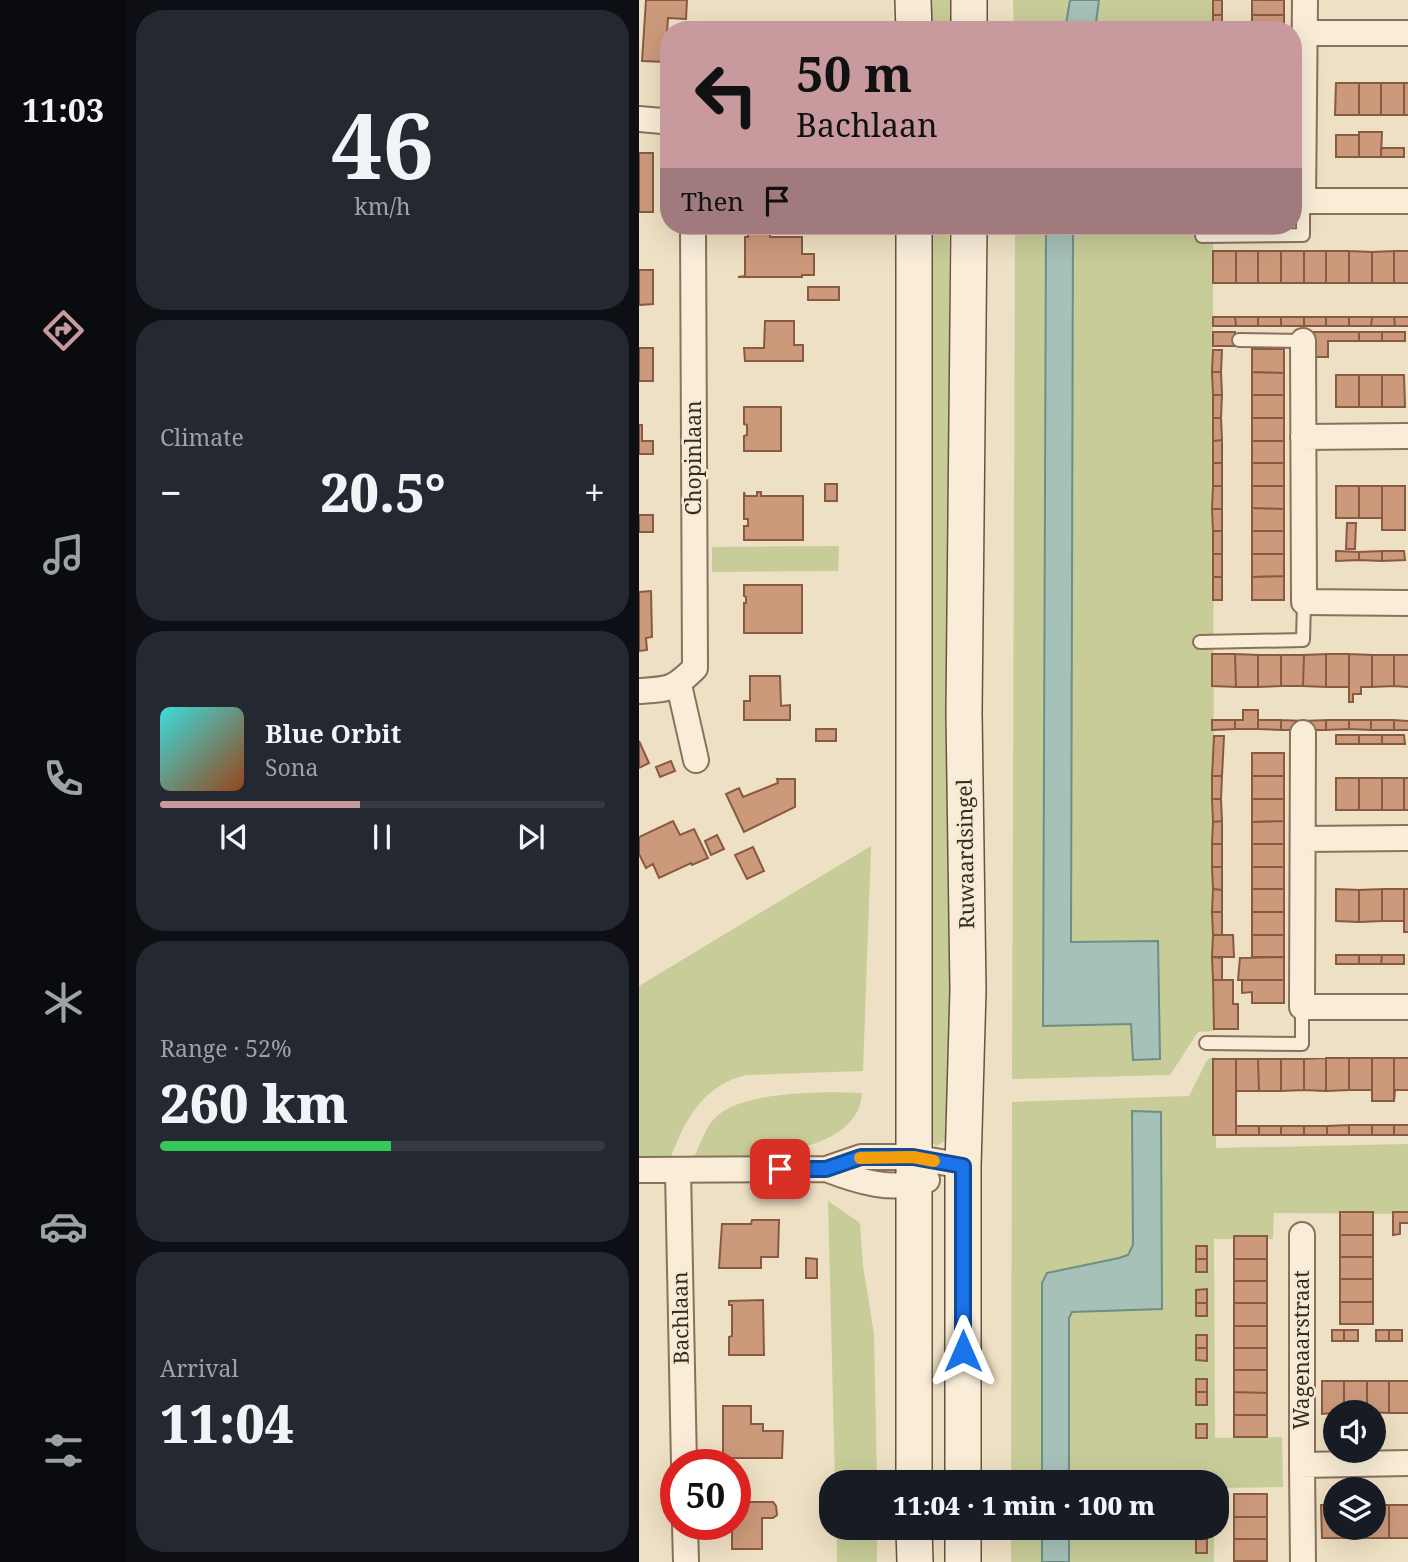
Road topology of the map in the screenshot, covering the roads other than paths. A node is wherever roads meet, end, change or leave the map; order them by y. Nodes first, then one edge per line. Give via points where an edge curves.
1 (913, 0) edge
2 (969, 0) edge
3 (1305, 0) edge
4 (914, 21) edge
5 (969, 21) edge
6 (1305, 33) junction
7 (1408, 33) edge
8 (639, 119) edge
9 (660, 121) edge
10 (1303, 201) junction
11 (1408, 201) edge
12 (693, 235) edge
13 (914, 235) edge
14 (969, 235) edge
15 (1202, 236) dead end
16 (1239, 341) dead end
17 (1303, 341) joint
18 (1408, 436) edge
19 (1303, 437) junction
20 (1303, 602) junction
21 (1408, 603) edge
22 (1200, 642) dead end
23 (679, 685) junction
24 (639, 691) edge
25 (1303, 733) dead end
26 (696, 760) dead end
27 (1408, 838) edge
28 (1303, 839) junction
29 (1302, 1007) junction
30 (1408, 1007) edge
31 (1206, 1043) dead end
32 (963, 1166) junction
33 (639, 1170) edge
34 (678, 1171) junction
35 (913, 1171) junction
36 (1302, 1235) dead end
37 (684, 1449) edge
38 (1408, 1463) edge
39 (1302, 1465) junction
40 (914, 1470) edge
41 (963, 1470) edge
42 (686, 1540) edge
43 (914, 1540) edge
44 (963, 1540) edge
45 (686, 1562) edge
46 (915, 1562) edge
47 (963, 1562) edge
48 (1303, 1562) edge

1 - 4 main road
2 - 5 main road
3 - 6 street
6 - 7 street
6 - 10 street
8 - 9 street
10 - 11 street
10 - 15 lane via 1303,235
12 - 23 street, Chopinlaan via 694,668
13 - 35 main road
14 - 32 main road, Ruwaardsingel
16 - 17 lane
17 - 19 street
18 - 19 street
19 - 20 street
20 - 21 street
20 - 22 lane via 1303,640
23 - 24 street
23 - 26 street
25 - 28 street
27 - 28 street
28 - 29 street
29 - 30 street
29 - 31 lane via 1302,1044
32 - 35 street
32 - 41 main road, Ruwaardsingel
33 - 34 street
34 - 35 street via 826,1169 861,1157
34 - 37 street, Bachlaan
35 - 40 main road
36 - 39 street, Wagenaarstraat
38 - 39 street
39 - 48 street, Wagenaarstraat
42 - 45 street
43 - 46 main road
44 - 47 main road

